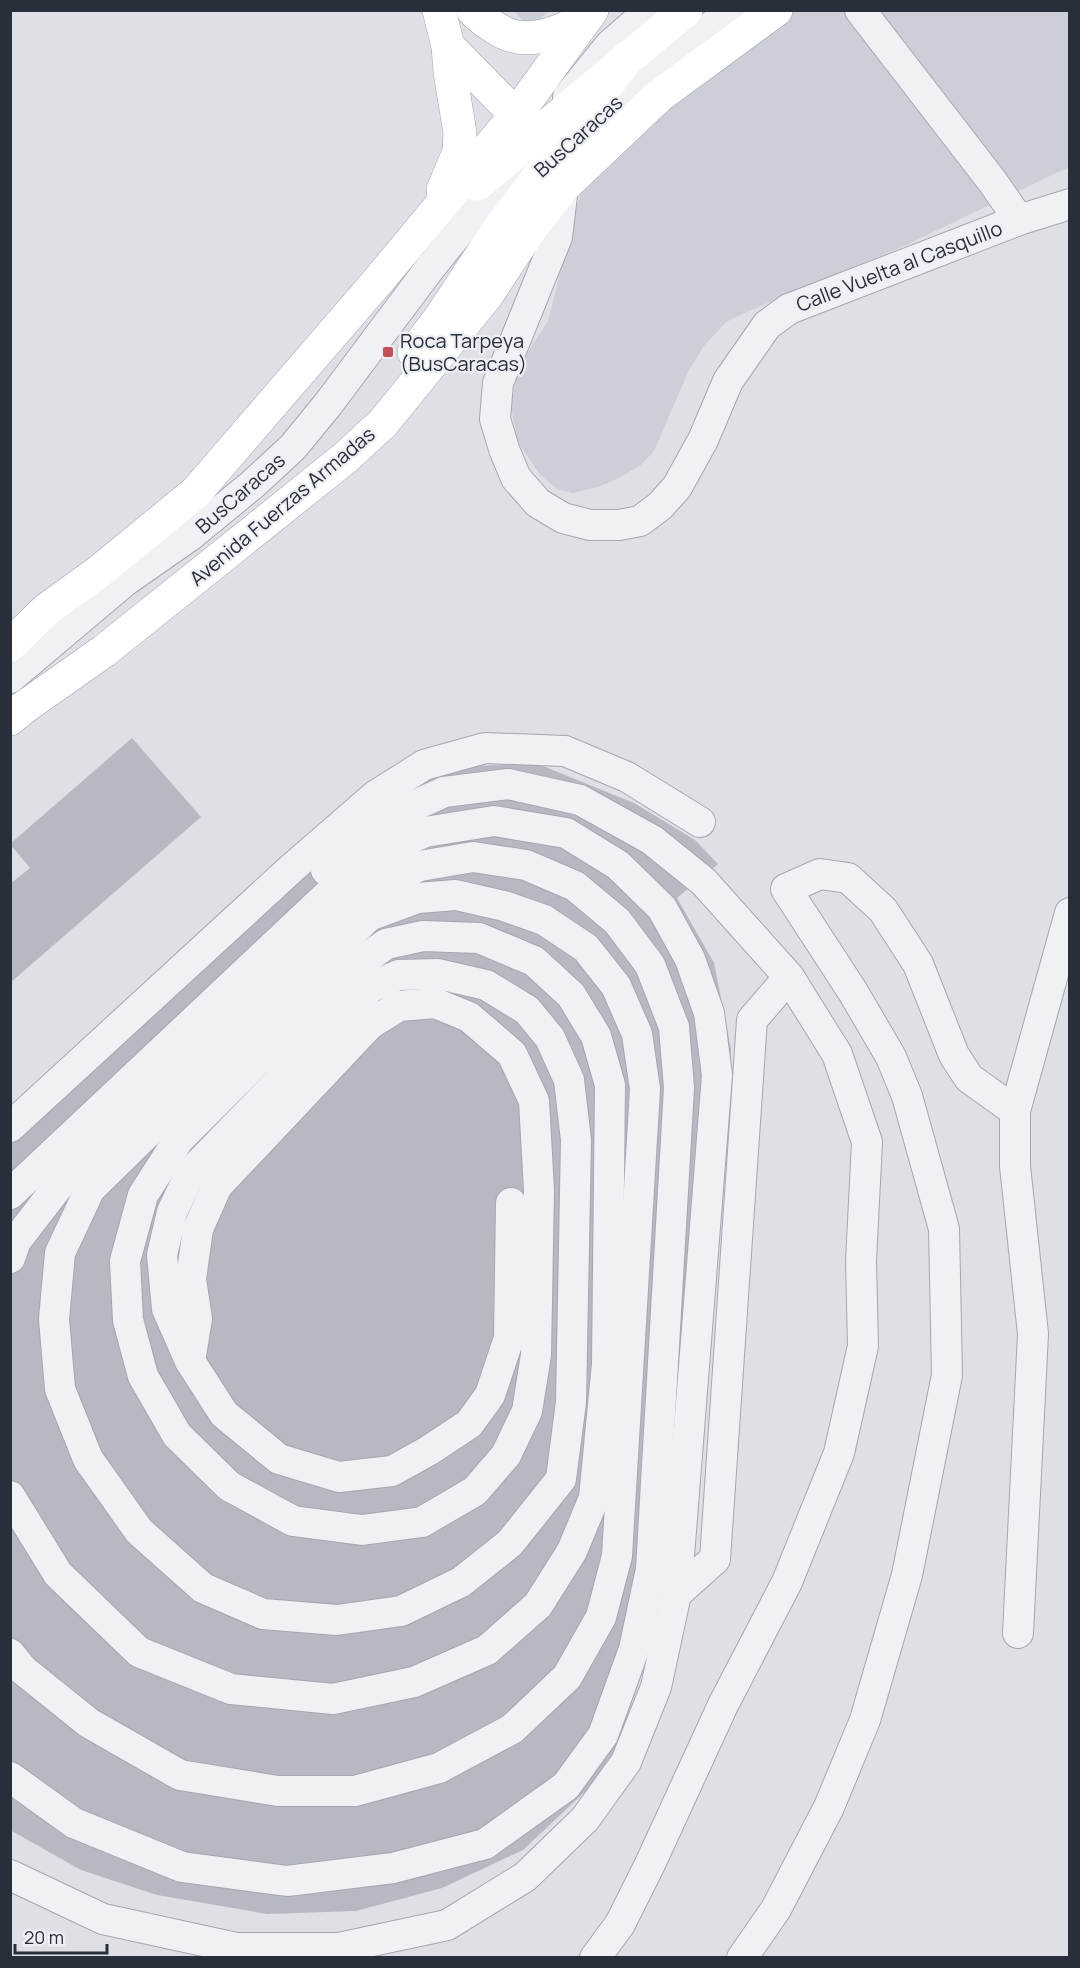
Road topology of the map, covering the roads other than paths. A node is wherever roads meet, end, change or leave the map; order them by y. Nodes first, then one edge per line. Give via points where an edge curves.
1 (439, 10) edge
2 (473, 10) edge
3 (650, 10) edge
4 (686, 10) edge
5 (733, 10) edge
6 (776, 10) edge
7 (860, 10) edge
8 (588, 15) edge
9 (448, 46) junction
10 (635, 69) junction
11 (542, 149) junction
12 (1070, 204) edge
13 (1019, 220) junction
14 (425, 225) junction
15 (10, 645) edge
16 (10, 678) edge
17 (10, 719) edge
18 (700, 822) dead end
19 (1070, 913) edge
20 (789, 977) junction
21 (1015, 1111) junction
22 (10, 1127) edge
23 (10, 1165) edge
24 (10, 1194) edge
25 (510, 1203) dead end
26 (10, 1258) edge
27 (190, 1361) junction
28 (10, 1496) edge
29 (676, 1594) junction
30 (1018, 1634) dead end
31 (10, 1654) edge
32 (10, 1777) edge
33 (10, 1875) edge
34 (595, 1958) edge
35 (742, 1958) edge

1 - 9 main road
2 - 8 main road via 498,31 519,38 559,33
3 - 10 street
4 - 10 main road
5 - 10 street
6 - 10 main road, Avenida Fuerzas Armadas
7 - 13 street
8 - 11 main road, Avenida Fuerzas Armadas
9 - 11 main road
9 - 14 main road via 459,152
10 - 11 main road
10 - 11 main road, Avenida Fuerzas Armadas via 602,149
11 - 13 street, Calle Vuelta al Casquillo via 556,237 498,383 495,419 516,478 538,503 562,518 590,525 639,521 678,487 728,381 767,325 789,309
11 - 14 main road, Avenida Fuerzas Armadas
11 - 16 street, BusCaracas via 430,268 293,447 191,535 125,581
11 - 17 main road, Avenida Fuerzas Armadas via 533,225 487,295 383,423 295,499 104,651
12 - 13 street, Calle Vuelta al Casquillo
14 - 15 main road, Avenida Fuerzas Armadas via 195,492 46,610
18 - 22 street via 627,777 565,752 485,748 424,765 375,796
19 - 21 street
20 - 23 street via 704,882 652,840 580,800 508,784 444,792 372,825
20 - 29 street via 752,1020 715,1559
20 - 34 street via 837,1054 867,1142 861,1261 863,1346 839,1453 787,1582 723,1705 621,1924
21 - 30 street via 1015,1166 1033,1334
21 - 35 street via 969,1078 954,1055 918,964 883,910 848,878 820,874 786,889 859,1001 891,1057 907,1096 944,1229 947,1375 907,1575 865,1720 829,1807 776,1909
24 - 29 street via 367,858 425,832 494,821 566,833 618,864 662,909 690,959 709,1013 717,1075
25 - 27 street via 509,1338 490,1395 470,1424 392,1471 339,1477 279,1459 224,1414
26 - 32 street via 16,1241 70,1171 371,889 420,866 473,857 526,865 575,886 617,921 650,965 674,1027 679,1088 651,1569 634,1649 603,1735 566,1786 485,1844 393,1868 287,1881 182,1867 74,1823
27 - 28 street via 197,1319 191,1279 198,1228 217,1186 370,1024 399,1006 435,1003 469,1017 512,1054 534,1101 539,1190 536,1355 527,1411 506,1455 475,1491 422,1522 362,1530 293,1521 229,1486 177,1435 143,1376 129,1320 124,1261 143,1195 179,1139 346,973 386,944 423,936 479,938 534,961 571,995 596,1036 610,1085 607,1364 594,1498 572,1551 538,1605 487,1650 414,1682 333,1699 231,1689 139,1652 58,1574
27 - 31 street via 167,1309 162,1255 172,1212 191,1172 370,988 398,975 418,974 438,974 486,985 527,1010 550,1038 569,1080 576,1140 571,1402 561,1479 510,1544 461,1582 401,1611 337,1620 263,1614 203,1588 139,1532 88,1459 60,1389 54,1319 60,1253 90,1189 369,916 418,898 456,895 544,920 586,948 616,986 637,1034 645,1089 617,1556 601,1617 567,1677 512,1729 439,1768 355,1791 278,1791 180,1775 89,1724 23,1670
29 - 33 street via 656,1687 626,1762 585,1819 525,1877 447,1925 339,1948 236,1948 103,1919

